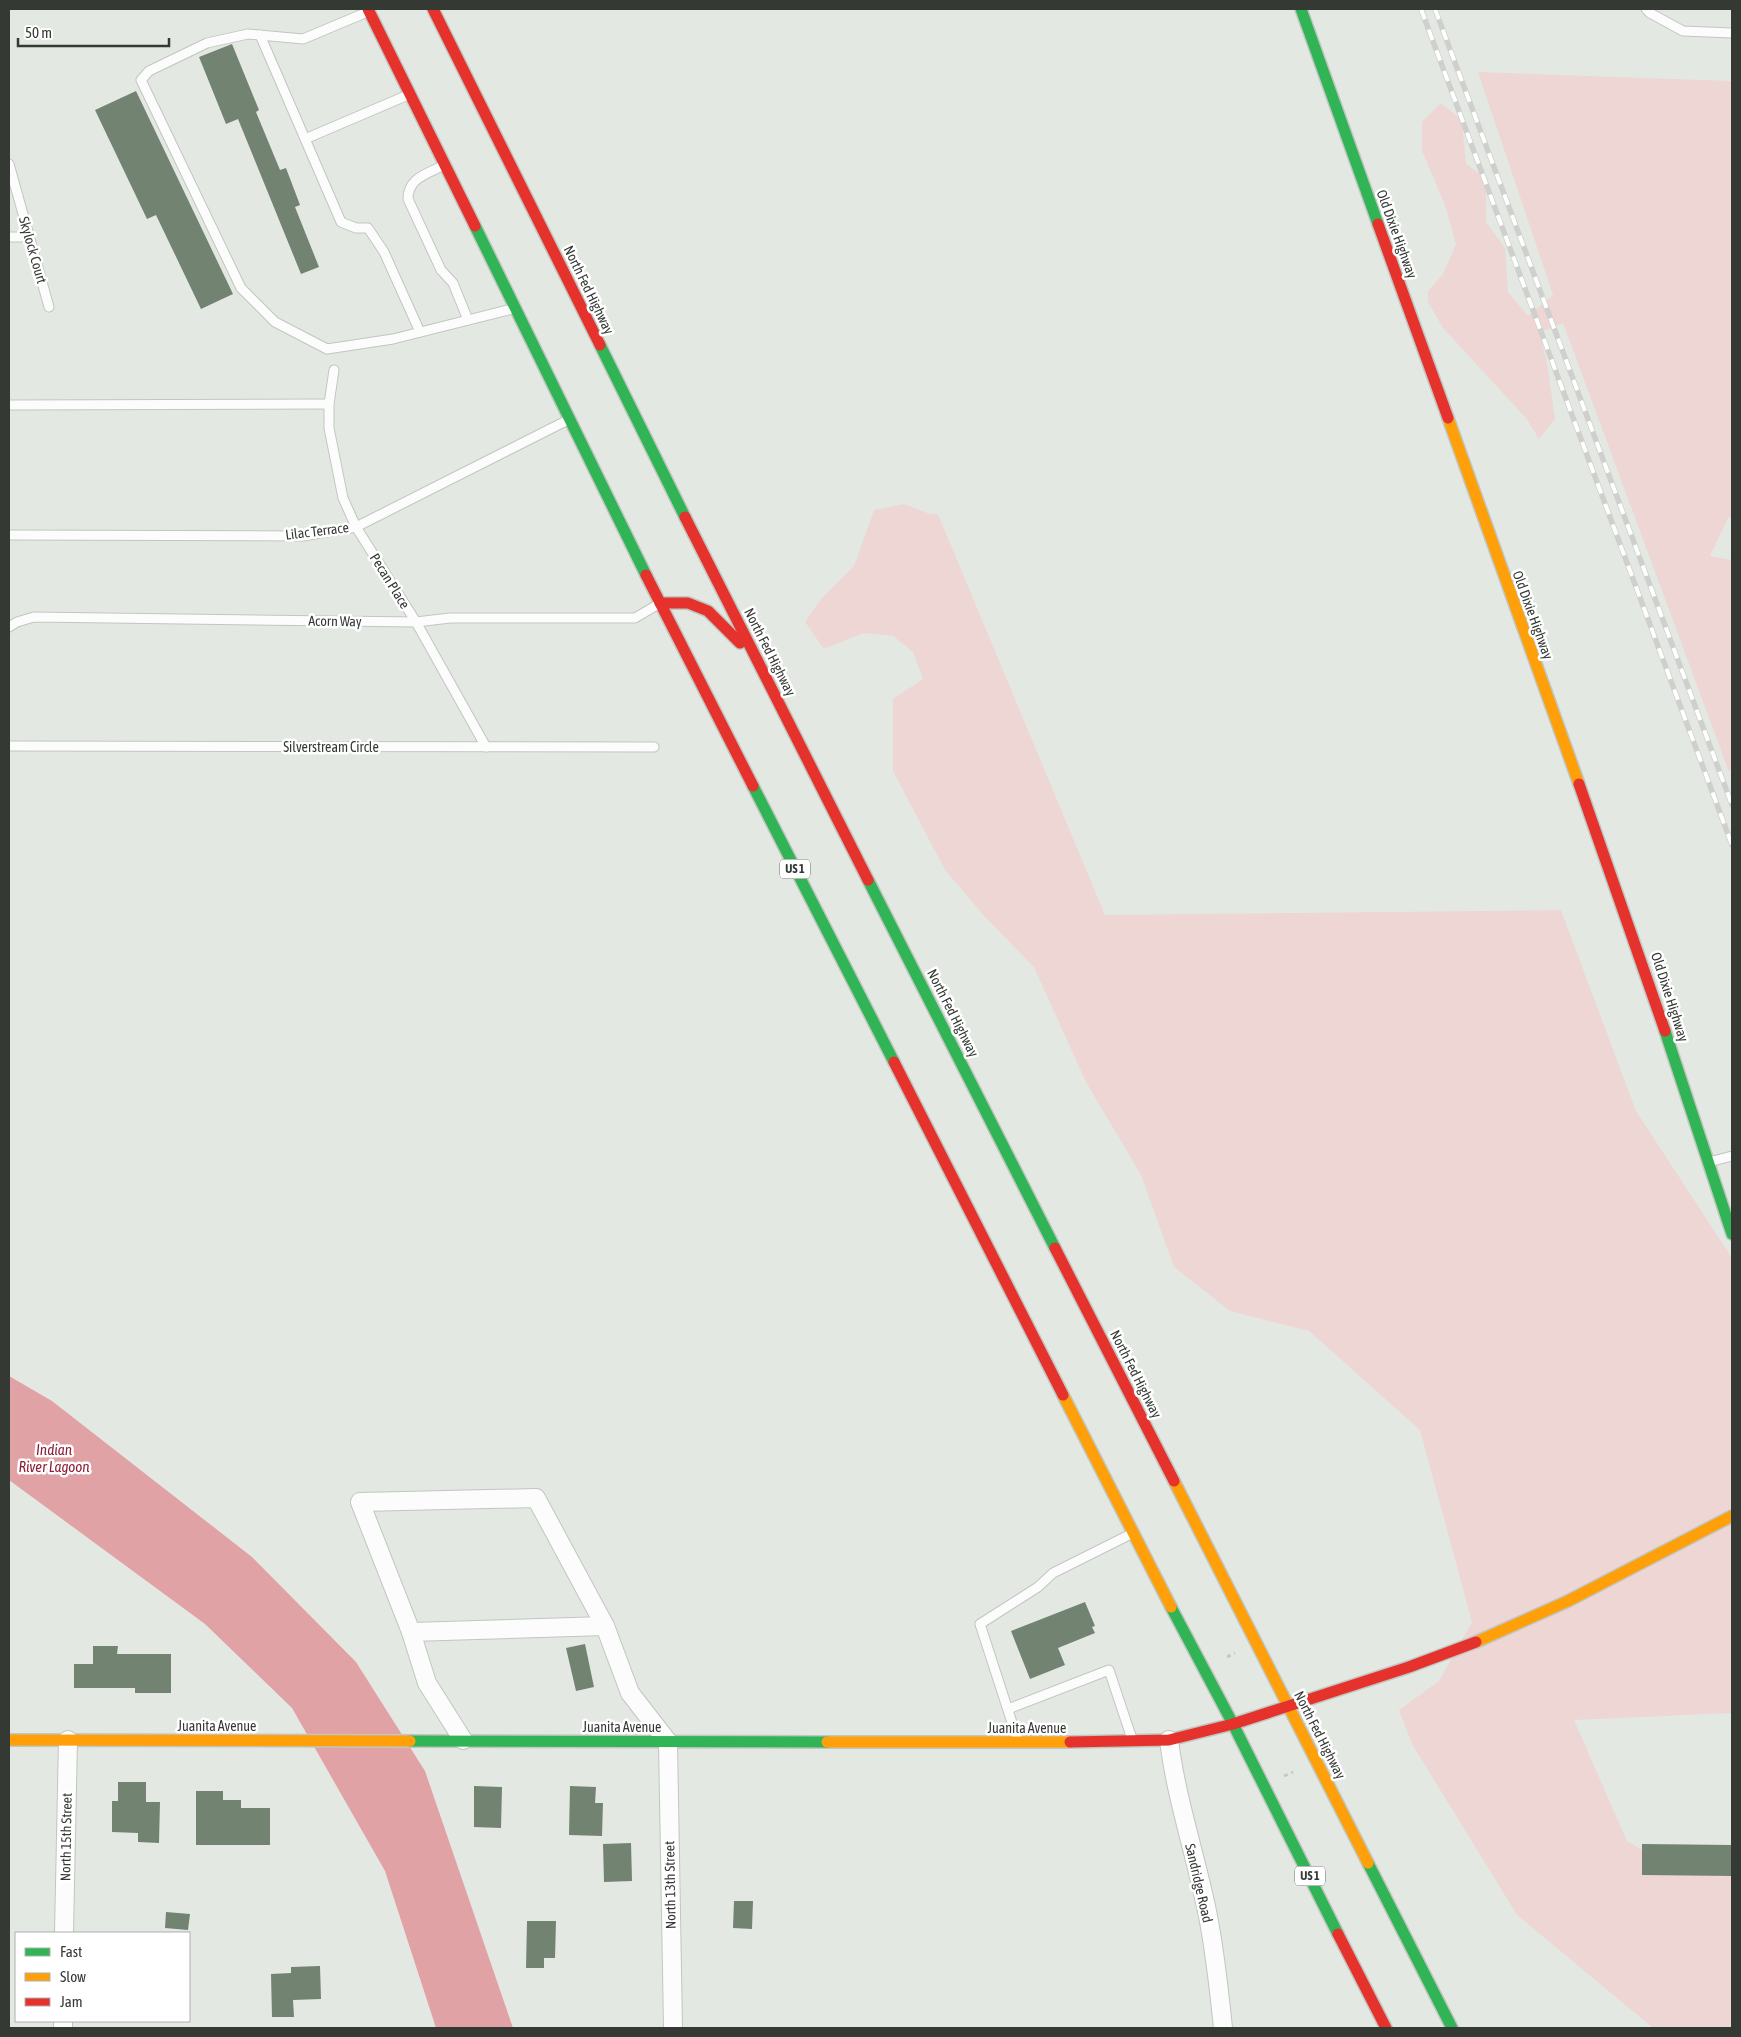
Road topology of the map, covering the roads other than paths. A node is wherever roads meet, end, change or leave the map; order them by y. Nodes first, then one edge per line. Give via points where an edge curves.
1 (433, 9) edge
2 (1301, 9) edge
3 (1646, 9) edge
4 (369, 10) edge
5 (1732, 33) edge
6 (260, 35) junction
7 (410, 94) junction
8 (305, 139) junction
9 (9, 164) edge
10 (445, 165) junction
11 (9, 237) edge
12 (30, 237) junction
13 (49, 307) dead end
14 (515, 308) junction
15 (468, 320) junction
16 (420, 332) junction
17 (334, 370) dead end
18 (328, 404) junction
19 (9, 405) edge
20 (569, 420) junction
21 (356, 526) junction
22 (9, 535) edge
23 (660, 604) junction
24 (416, 622) junction
25 (9, 628) edge
26 (755, 658) junction
27 (9, 746) edge
28 (486, 747) junction
29 (654, 747) dead end
30 (1732, 1156) edge
31 (1709, 1162) junction
32 (1732, 1234) edge
33 (1732, 1516) edge
34 (1133, 1533) junction
35 (605, 1626) junction
36 (411, 1632) junction
37 (1288, 1705) junction
38 (1008, 1709) junction
39 (1233, 1724) junction
40 (9, 1740) edge
41 (68, 1740) junction
42 (464, 1740) junction
43 (1169, 1740) junction
44 (668, 1742) junction
45 (1133, 1742) junction
46 (1018, 1743) junction
47 (64, 1932) edge
48 (673, 2028) edge
49 (1223, 2028) edge
50 (1386, 2028) edge
51 (1452, 2028) edge

1 - 26 main road, North Fed Highway
2 - 31 main road, Old Dixie Highway via 1644,966
3 - 5 lane via 1683,31
4 - 6 lane via 303,39
4 - 7 main road, US 1
6 - 8 lane
6 - 16 lane via 248,34 207,43 149,71 140,80 241,288 274,322 327,349 393,340
7 - 8 lane
7 - 10 main road, US 1
8 - 16 lane via 341,222 356,228 368,228 384,252
9 - 12 lane, Skylock Court
10 - 14 main road, US 1
10 - 15 lane via 414,181 408,190 408,199 441,270 453,283
11 - 12 lane
12 - 13 lane, Skylock Court
14 - 15 lane
14 - 20 main road, US 1
15 - 16 lane
17 - 18 lane, Pecan Place
18 - 19 lane
18 - 21 lane, Pecan Place via 337,472 343,498
20 - 21 lane, Lilac Terrace
20 - 23 main road, US 1
21 - 22 lane, Lilac Terrace via 303,536
21 - 24 lane, Pecan Place
23 - 24 lane, Acorn Way via 635,618 450,618
23 - 26 main road via 688,603 708,611
23 - 34 main road, US 1
24 - 25 lane, Acorn Way via 34,617
24 - 28 lane, Pecan Place
26 - 37 main road, North Fed Highway
27 - 28 lane, Silverstream Circle
28 - 29 lane, Silverstream Circle
30 - 31 lane
31 - 32 main road, Old Dixie Highway
33 - 37 main road, Juanita Avenue via 1507,1629 1410,1666
34 - 38 lane via 1053,1573 1038,1587 980,1624
34 - 39 main road, US 1
35 - 36 street
35 - 36 street via 536,1498 360,1502
35 - 44 street via 630,1693
36 - 42 street via 427,1683
37 - 39 main road, Juanita Avenue
37 - 51 main road, North Fed Highway
38 - 45 lane via 1109,1670
38 - 46 lane
39 - 43 main road, Juanita Avenue
39 - 50 main road, US 1
40 - 41 main road, Juanita Avenue
41 - 42 main road, Juanita Avenue
41 - 47 street, North 15th Street
42 - 44 main road, Juanita Avenue
43 - 45 main road, Juanita Avenue
43 - 49 street, Sandridge Road via 1173,1776 1207,1910
44 - 46 main road, Juanita Avenue
44 - 48 street, North 13th Street
45 - 46 main road, Juanita Avenue

